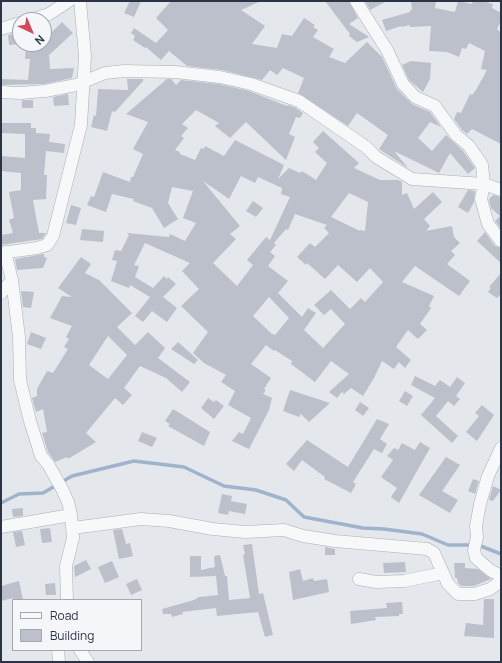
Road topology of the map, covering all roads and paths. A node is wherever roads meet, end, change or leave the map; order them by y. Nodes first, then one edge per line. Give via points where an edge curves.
1 (80, 1) edge
2 (356, 1) edge
3 (64, 2) edge
4 (52, 12) edge
5 (12, 25) edge
6 (1, 28) edge
7 (84, 80) junction
8 (1, 92) edge
9 (484, 184) junction
10 (501, 190) edge
11 (501, 241) edge
12 (3, 252) edge
13 (12, 280) junction
14 (1, 293) edge
15 (501, 448) edge
16 (71, 515) junction
17 (1, 527) edge
18 (73, 528) junction
19 (443, 573) junction
20 (501, 576) edge
21 (359, 579) dead end
22 (501, 581) edge
23 (67, 599) edge
24 (58, 651) edge
25 (81, 651) edge
26 (58, 662) edge
27 (88, 662) edge

1 - 7 street via 85,56
2 - 9 street via 371,23 403,84 415,97 435,106 456,135 469,146 482,165
3 - 4 street
5 - 6 street
7 - 8 street via 76,85 45,91
7 - 9 street via 105,73 175,72 198,73 251,84 299,101 366,147 376,157 412,179
7 - 12 street via 81,125 53,236 47,245
9 - 10 street
9 - 11 street via 481,199 488,224
12 - 13 street
13 - 14 street
13 - 16 street via 19,337 20,380 41,456 62,489
15 - 20 street via 488,476 480,504 474,550 476,558
16 - 17 street
16 - 18 street
18 - 19 street via 141,519 245,532 284,530 335,541 427,549 434,553
18 - 23 street via 66,566
19 - 21 street via 404,581 376,582
19 - 22 street via 448,584 458,594 475,594 490,589
24 - 26 street
25 - 27 street

